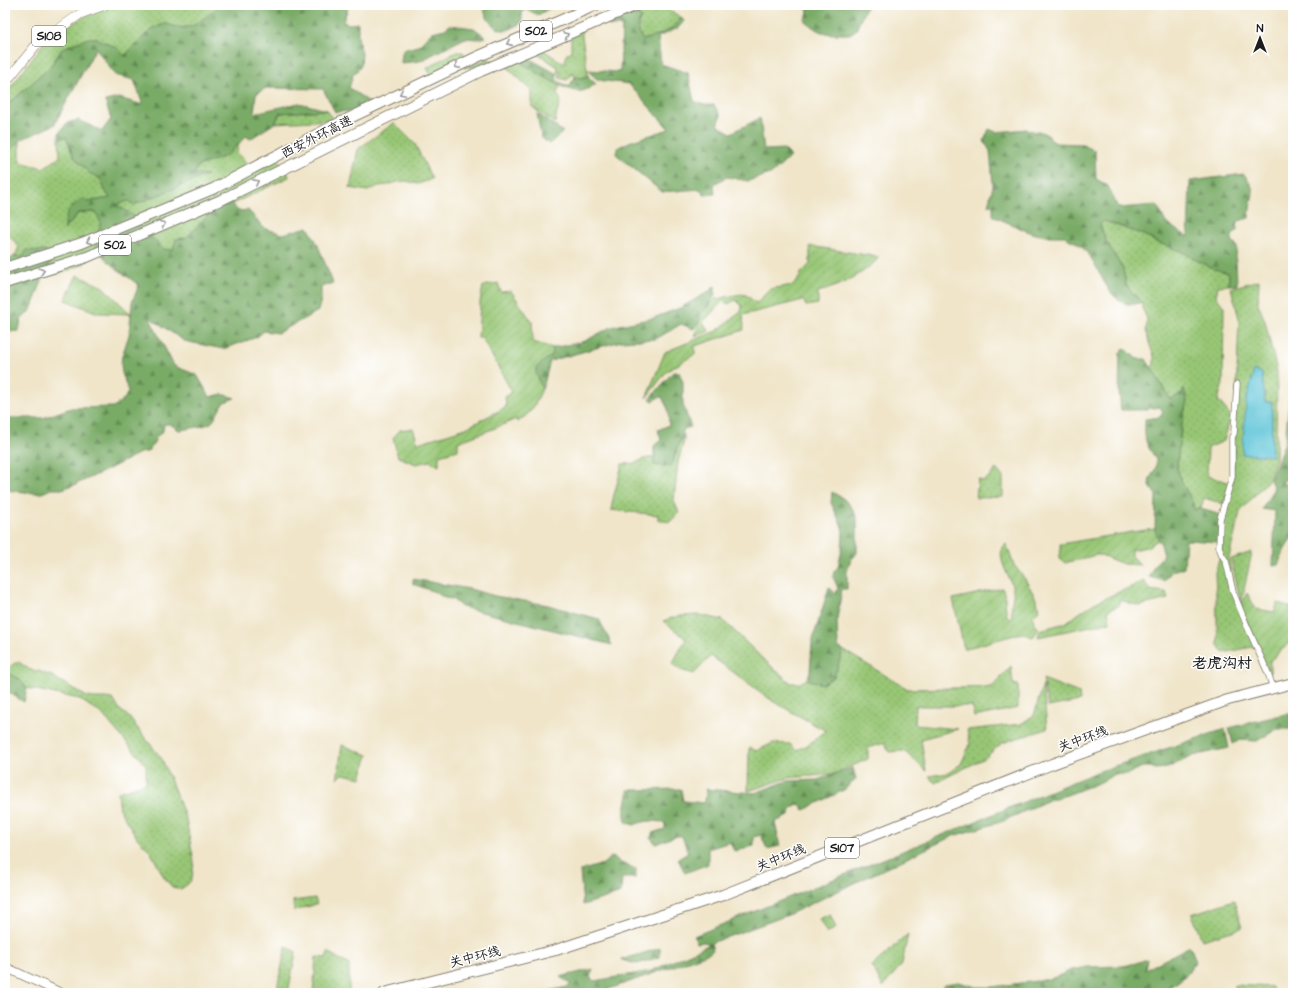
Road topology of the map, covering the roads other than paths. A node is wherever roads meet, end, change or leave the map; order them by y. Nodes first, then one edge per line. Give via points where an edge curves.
1 (105, 5) edge
2 (596, 5) edge
3 (637, 5) edge
4 (5, 83) edge
5 (5, 268) edge
6 (5, 283) edge
7 (1237, 384) dead end
8 (1293, 683) edge
9 (1273, 688) junction
10 (1293, 689) edge
11 (5, 967) edge
12 (61, 993) edge
13 (384, 993) edge
14 (406, 993) edge

1 - 4 main road, S108 via 80,14 36,45
2 -> 5 highway, 西安外环高速 / S02 via 437,76 333,126 215,188 82,243
6 -> 3 highway, 西安外环高速 / S02 via 87,257 221,200 481,71
7 - 9 street via 1232,436 1232,477 1220,519 1219,547 1226,561 1233,592
8 - 9 highway, 关中环线 / S107
9 - 13 highway, 关中环线 / S107 via 1228,700 1052,764 723,895 556,950
10 - 14 highway, 关中环线 / S107 via 1230,705 1054,769 725,900 558,955
11 - 12 street

